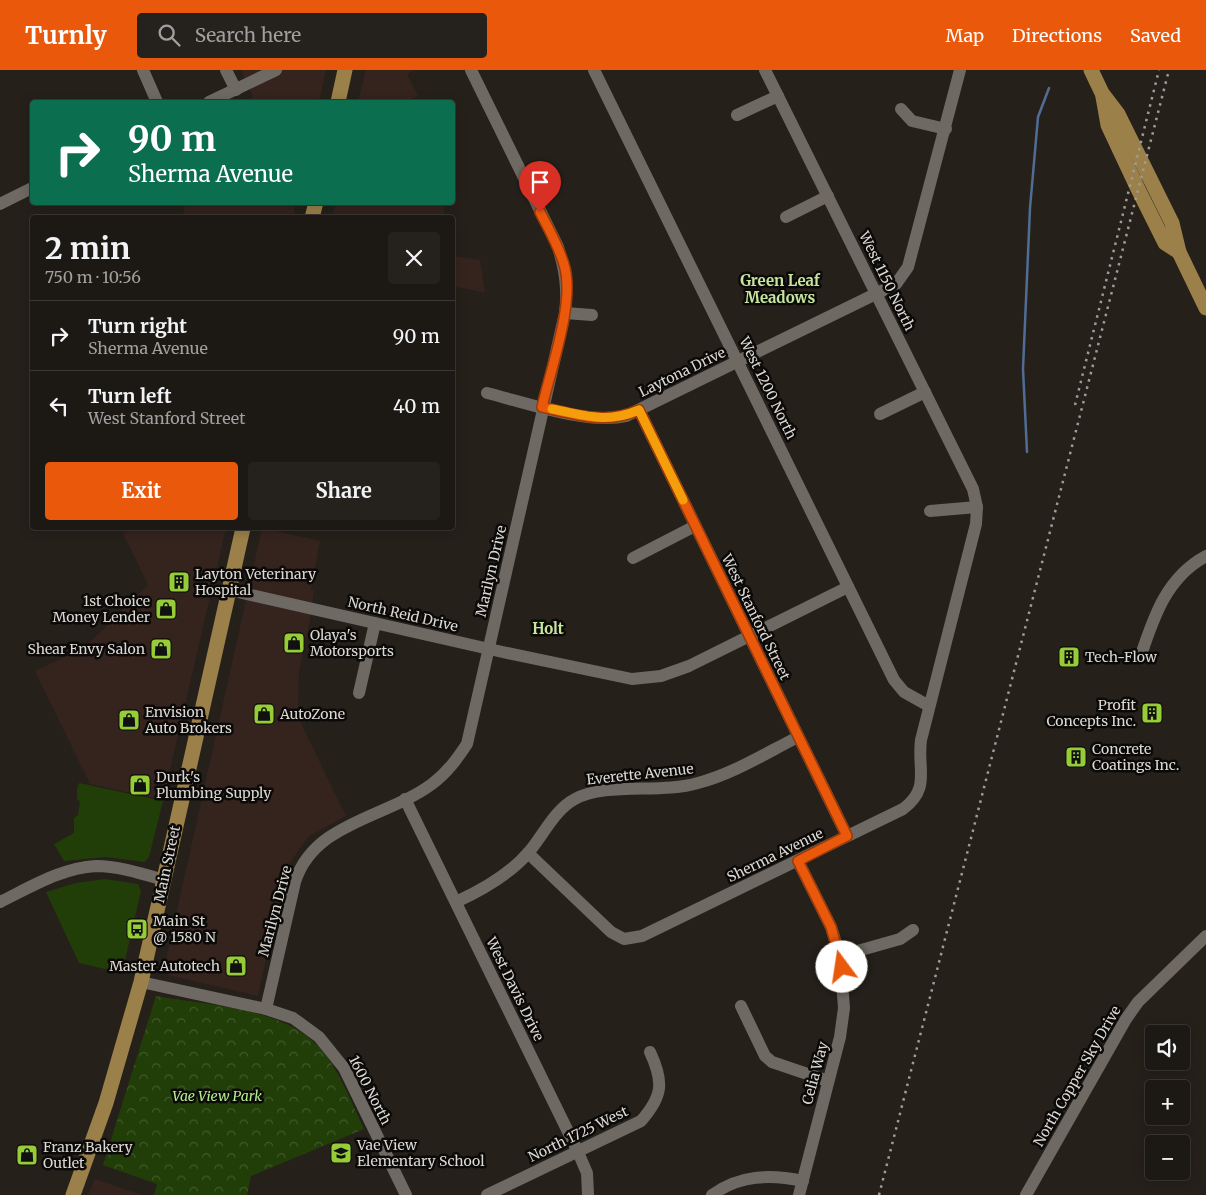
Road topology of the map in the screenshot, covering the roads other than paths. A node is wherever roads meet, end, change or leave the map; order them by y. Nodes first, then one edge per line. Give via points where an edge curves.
1 (143, 70) edge
2 (226, 70) edge
3 (276, 70) edge
4 (346, 70) edge
5 (471, 70) edge
6 (594, 70) edge
7 (765, 70) edge
8 (960, 70) edge
9 (1091, 70) edge
10 (236, 90) junction
11 (778, 96) junction
12 (156, 100) edge
13 (214, 100) edge
14 (338, 100) edge
15 (900, 110) dead end
16 (737, 115) dead end
17 (946, 130) junction
18 (30, 189) edge
19 (828, 196) junction
20 (0, 204) edge
21 (786, 217) dead end
22 (877, 294) junction
23 (1206, 308) edge
24 (565, 313) junction
25 (592, 316) dead end
26 (738, 362) junction
27 (925, 392) junction
28 (488, 393) dead end
29 (542, 407) junction
30 (639, 410) junction
31 (880, 414) dead end
32 (977, 507) junction
33 (930, 511) dead end
34 (695, 526) junction
35 (243, 530) edge
36 (1206, 556) edge
37 (633, 558) dead end
38 (848, 587) junction
39 (229, 590) junction
40 (375, 623) junction
41 (748, 636) junction
42 (488, 649) junction
43 (1141, 655) dead end
44 (359, 693) dead end
45 (929, 706) junction
46 (798, 737) junction
47 (405, 799) junction
48 (847, 836) junction
49 (528, 853) junction
50 (798, 861) junction
51 (164, 880) junction
52 (0, 902) edge
53 (456, 902) junction
54 (913, 930) dead end
55 (1206, 936) edge
56 (840, 956) junction
57 (141, 982) junction
58 (741, 1006) dead end
59 (266, 1009) junction
60 (650, 1052) dead end
61 (828, 1081) junction
62 (578, 1152) junction
63 (803, 1182) junction
64 (73, 1195) edge
65 (406, 1195) edge
66 (487, 1195) edge
67 (588, 1195) edge
68 (712, 1195) edge
69 (799, 1195) edge
70 (1026, 1195) edge

1 - 12 street
2 - 10 street
3 - 10 street
4 - 14 main road
5 - 24 street, Marilyn Drive via 558,247 565,269
6 - 26 street, West 1200 North
7 - 11 street, West 1150 North
8 - 17 street, Laytona Drive
9 - 23 main road via 1102,93 1118,114 1172,223 1179,252
10 - 13 street
11 - 16 street
11 - 19 street, West 1150 North
15 - 17 street via 912,121
17 - 22 street, Laytona Drive via 908,267 896,284
18 - 20 street
19 - 21 street
19 - 22 street, West 1150 North
22 - 26 street, Laytona Drive
22 - 27 street, West 1150 North
24 - 25 street
24 - 29 street, Marilyn Drive
26 - 30 street, Laytona Drive
26 - 38 street, West 1200 North
27 - 31 street
27 - 32 street, West 1150 North via 972,489
28 - 29 street, Laytona Drive
29 - 30 street, Laytona Drive via 611,419
29 - 42 street, Marilyn Drive
30 - 34 street, West Stanford Street
32 - 33 street
32 - 45 street, Sherma Avenue via 976,524
34 - 37 street
34 - 41 street, West Stanford Street
35 - 39 main road, Main Street
36 - 43 street via 1173,582 1156,612
38 - 41 street, North Reid Drive
38 - 45 street, West 1200 North via 894,680 904,692
39 - 40 street, North Reid Drive
39 - 51 main road, Main Street
40 - 42 street, North Reid Drive
40 - 44 street
41 - 42 street, North Reid Drive via 689,666 660,676 632,679
41 - 46 street, West Stanford Street
42 - 47 street, Marilyn Drive via 467,744 444,775
45 - 48 street, Sherma Avenue via 918,758 921,787 914,800 903,809
46 - 48 street, West Stanford Street
46 - 49 street, Everette Avenue via 698,784 602,791 573,799 560,810
47 - 53 street, West Davis Drive
47 - 59 street, Marilyn Drive via 332,834 307,856 299,868
48 - 50 street, Sherma Avenue
49 - 50 street, Sherma Avenue via 611,932 624,939 642,936
49 - 53 street, Everette Avenue via 492,883
50 - 56 street, Celia Way via 831,927
51 - 52 street via 98,866 53,876
51 - 57 main road, Main Street
53 - 62 street, West Davis Drive
54 - 56 street via 900,939
55 - 70 street, North Copper Sky Drive via 1138,1002 1126,1019
56 - 61 street, Celia Way via 844,1008
57 - 59 street, 1600 North
57 - 64 main road, Main Street via 106,1103
58 - 61 street via 765,1056 781,1067
59 - 65 street, 1600 North via 293,1018 334,1054 344,1068
60 - 62 street, North 1725 West via 658,1070 660,1090 653,1107 641,1121
61 - 63 street, Celia Way
62 - 66 street, North 1725 West
62 - 67 street, West Davis Drive via 587,1173
63 - 68 street via 769,1176 748,1178
63 - 69 street, Celia Way

